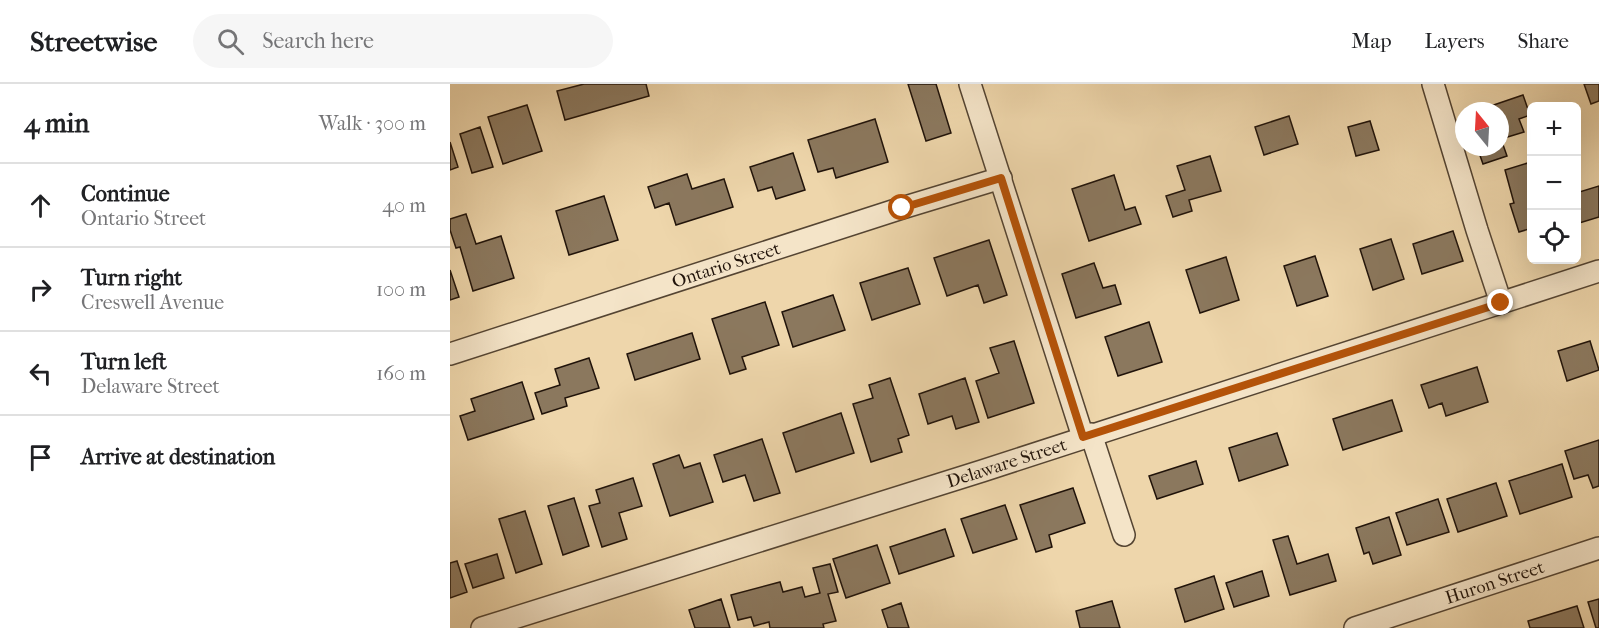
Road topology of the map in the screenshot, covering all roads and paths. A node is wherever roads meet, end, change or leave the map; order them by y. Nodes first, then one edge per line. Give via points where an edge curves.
1 (970, 84) edge
2 (1433, 84) edge
3 (1001, 178) junction
4 (1599, 271) edge
5 (1501, 303) junction
6 (450, 354) edge
7 (1087, 435) junction
8 (1124, 535) dead end
9 (1599, 548) edge
10 (482, 628) edge
11 (1355, 628) edge

1 - 3 street
2 - 5 street
3 - 6 street, Ontario Street
3 - 7 street
4 - 5 street, Delaware Street
5 - 7 street, Delaware Street
7 - 8 street
7 - 10 street, Delaware Street
9 - 11 street, Huron Street

